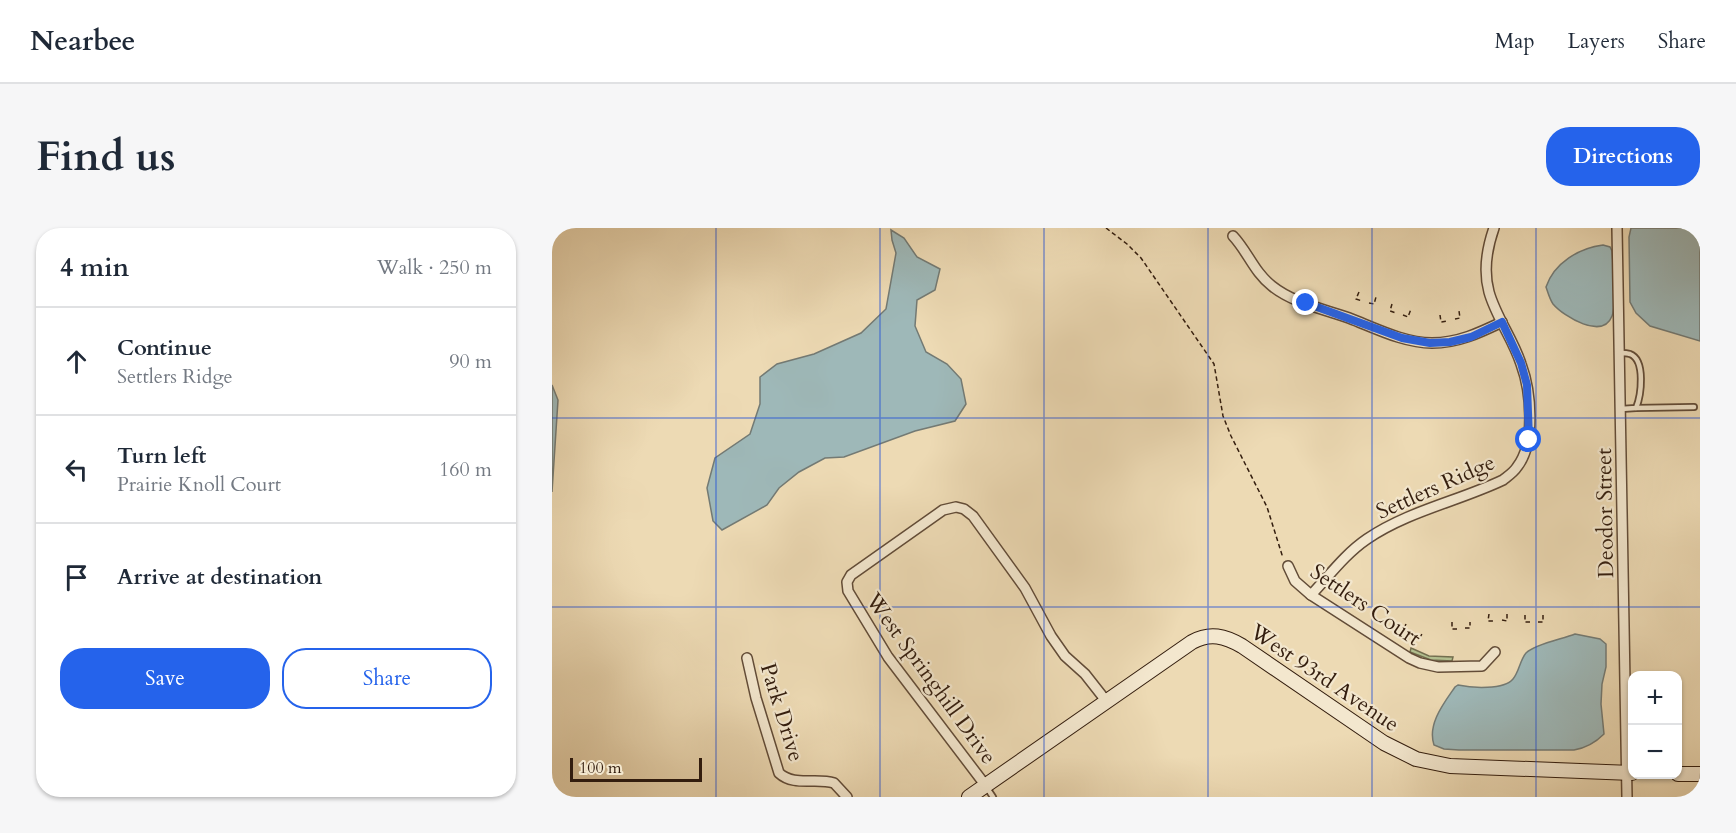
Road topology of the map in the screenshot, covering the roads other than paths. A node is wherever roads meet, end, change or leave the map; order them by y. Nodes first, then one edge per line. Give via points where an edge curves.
1 (1494, 228) edge
2 (1617, 228) edge
3 (1233, 236) dead end
4 (1502, 322) junction
5 (1620, 353) junction
6 (1694, 407) dead end
7 (1636, 408) junction
8 (1621, 409) junction
9 (1288, 566) road end
10 (1311, 595) junction
11 (1494, 652) dead end
12 (747, 658) dead end
13 (1107, 702) junction
14 (1629, 725) edge
15 (1628, 773) edge
16 (1682, 774) edge
17 (1700, 774) edge
18 (1629, 779) edge
19 (989, 791) edge
20 (847, 797) edge
21 (969, 797) edge
22 (1627, 797) edge

1 - 4 street, Settlers Ridge via 1486,273 1488,290
2 - 5 street, Deodor Street
3 - 4 street via 1259,274 1277,290 1402,338 1450,342
4 - 10 street, Settlers Ridge via 1527,385 1529,440 1517,468 1503,480 1397,522 1369,538
5 - 7 lane via 1630,354 1639,366 1641,383
5 - 8 street, Deodor Street
6 - 7 lane
7 - 8 lane
8 - 14 street, Deodor Street
9 - 10 street, Settlers Court via 1295,581
10 - 11 street, Settlers Court via 1420,663 1438,667 1482,666
12 - 20 street, Park Drive via 779,773 794,781 834,783
13 - 15 street, West 93rd Avenue via 1192,642 1214,636 1242,646 1386,744 1416,759 1450,766
13 - 19 street, West 93rd Avenue
13 - 19 street, West Springhill Drive via 1065,656 1025,588 969,512 948,508 851,575 848,591 888,657
16 - 17 street
18 - 22 street, Deodor Street
19 - 21 street, West 93rd Avenue

